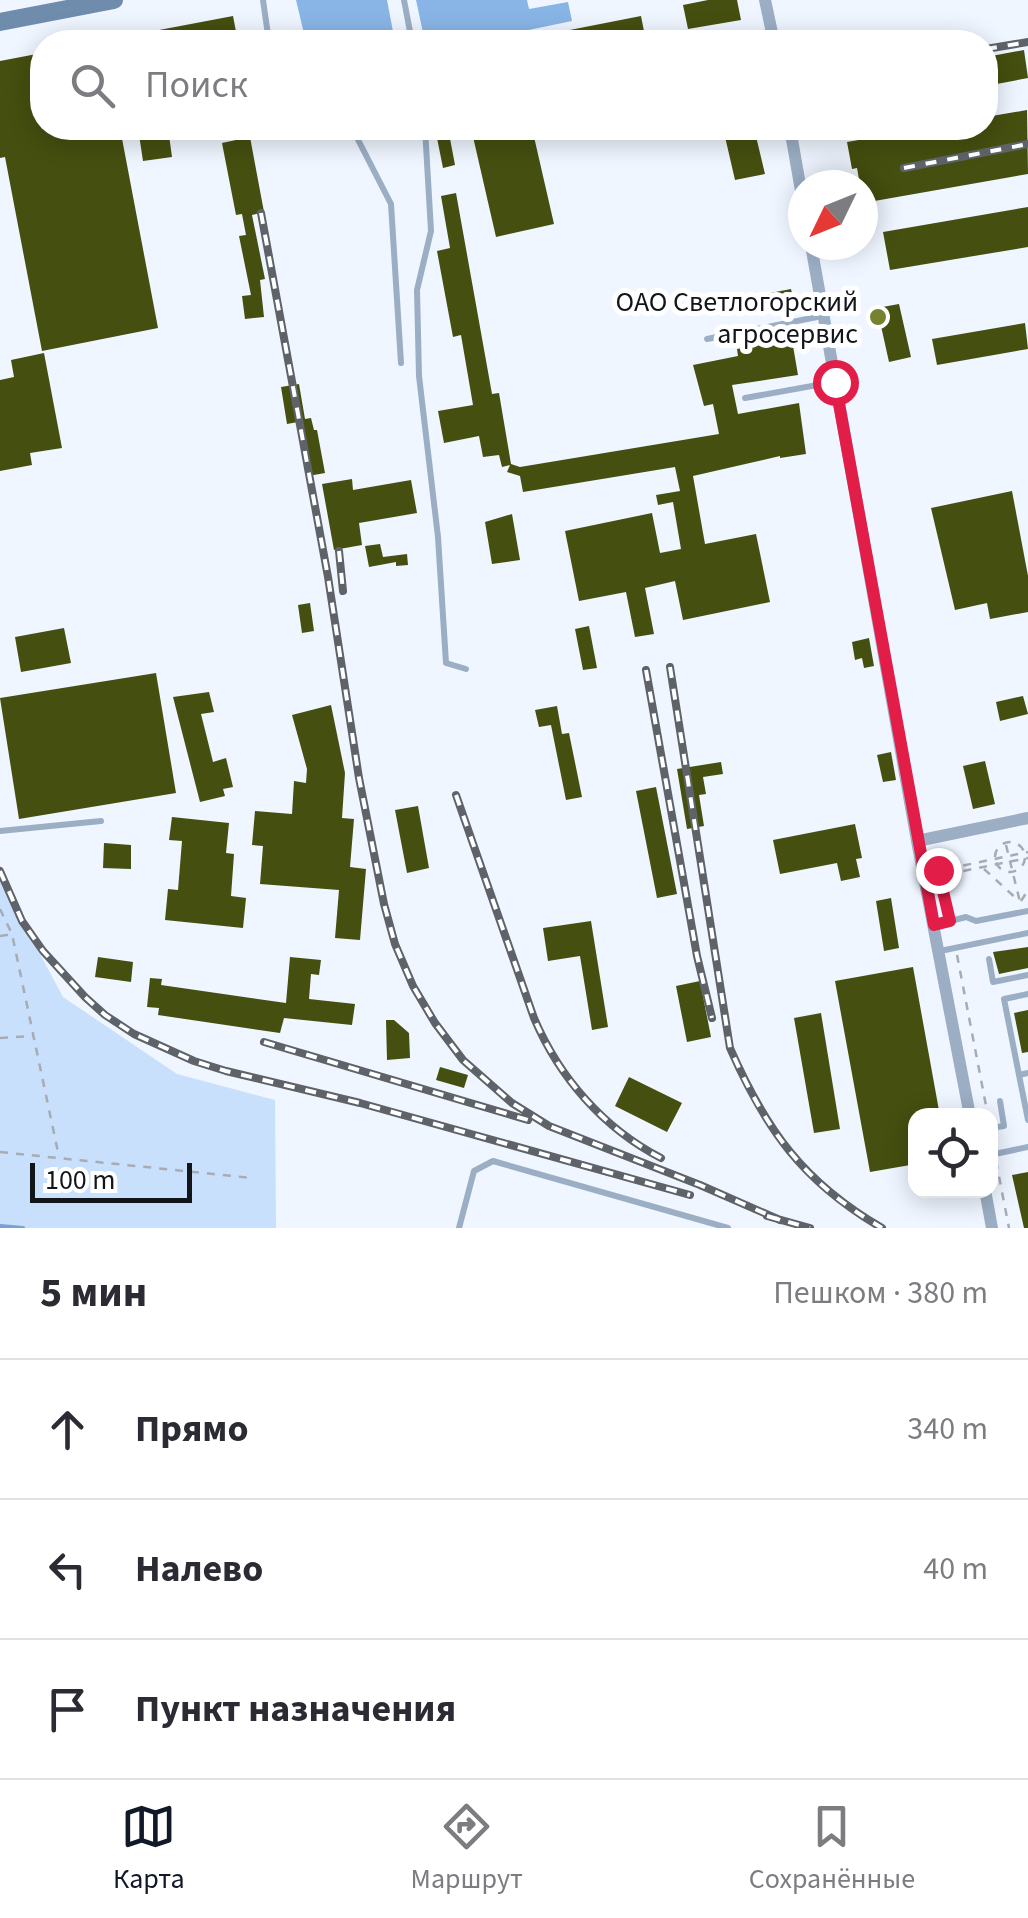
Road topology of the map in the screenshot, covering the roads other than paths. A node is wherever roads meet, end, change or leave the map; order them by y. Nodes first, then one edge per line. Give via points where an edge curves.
1 (114, 0) edge
2 (263, 0) edge
3 (404, 0) edge
4 (766, 0) edge
5 (77, 4) edge
6 (0, 22) edge
7 (267, 30) edge
8 (410, 30) edge
9 (772, 30) edge
10 (358, 140) edge
11 (426, 140) edge
12 (792, 140) edge
13 (797, 170) edge
14 (814, 260) edge
15 (823, 315) junction
16 (708, 340) dead end
17 (402, 363) dead end
18 (835, 382) junction
19 (745, 398) dead end
20 (466, 669) dead end
21 (1028, 818) edge
22 (101, 821) dead end
23 (0, 831) edge
24 (918, 841) junction
25 (1028, 911) edge
26 (934, 925) junction
27 (1028, 933) edge
28 (939, 951) junction
29 (988, 959) dead end
30 (1028, 975) edge
31 (1028, 994) edge
32 (1024, 1074) edge
33 (1000, 1102) dead end
34 (968, 1108) edge
35 (1028, 1120) edge
36 (998, 1127) edge
37 (1028, 1148) edge
38 (998, 1154) edge
39 (986, 1198) edge
40 (459, 1228) edge
41 (728, 1228) edge
42 (992, 1228) edge

1 - 5 main road
2 - 7 lane
3 - 8 lane
4 - 9 street
5 - 6 main road
10 - 17 lane via 392,204
11 - 20 lane via 431,231 417,290 419,376 446,664
12 - 13 street
14 - 15 street
15 - 16 lane
15 - 18 street
18 - 19 lane
18 - 24 street
21 - 24 street
22 - 23 lane
24 - 26 street
25 - 26 lane
26 - 28 street
27 - 28 lane
28 - 34 street
29 - 30 lane via 992,982
31 - 32 lane via 1004,999
32 - 35 lane
33 - 36 lane via 1004,1126
37 - 38 lane
39 - 42 street
40 - 41 lane via 474,1171 493,1160

